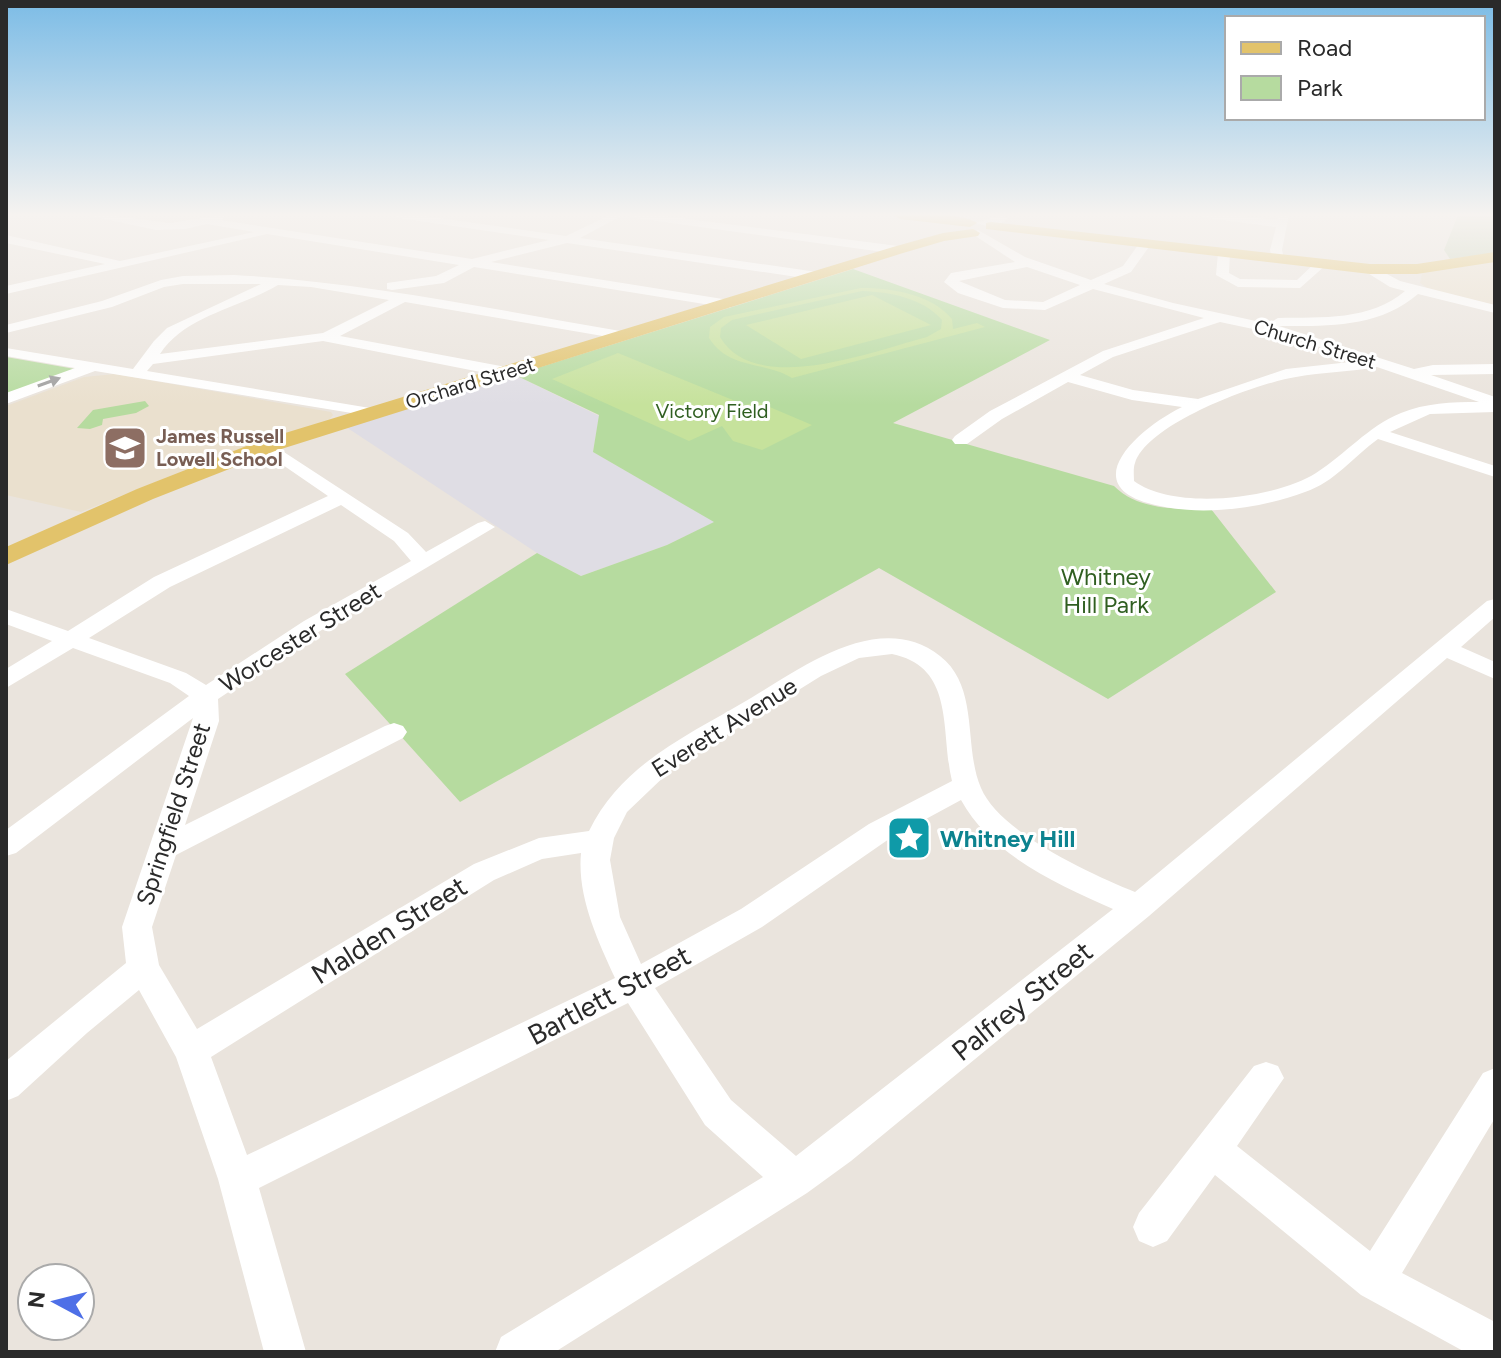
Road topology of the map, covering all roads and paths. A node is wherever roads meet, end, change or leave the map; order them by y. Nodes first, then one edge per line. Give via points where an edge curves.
1 (59, 278) edge
2 (441, 278) edge
3 (569, 278) edge
4 (810, 278) edge
5 (954, 278) edge
6 (1071, 278) edge
7 (1106, 278) edge
8 (1229, 278) edge
9 (1306, 278) edge
10 (1383, 278) edge
11 (277, 280) junction
12 (1092, 286) junction
13 (7, 289) edge
14 (1415, 289) junction
15 (362, 291) junction
16 (405, 297) junction
17 (729, 304) junction
18 (1495, 309) edge
19 (1220, 318) junction
20 (1259, 325) junction
21 (6, 329) edge
22 (626, 336) junction
23 (323, 337) junction
24 (6, 352) edge
25 (1377, 362) junction
26 (93, 367) junction
27 (143, 367) junction
28 (1495, 369) edge
29 (506, 372) junction
30 (1411, 375) junction
31 (1065, 376) junction
32 (6, 399) edge
33 (1199, 404) junction
34 (1495, 405) edge
35 (370, 413) junction
36 (1377, 433) junction
37 (961, 440) dead end
38 (267, 446) junction
39 (1495, 472) edge
40 (342, 497) junction
41 (485, 527) dead end
42 (6, 557) edge
43 (423, 561) junction
44 (1495, 606) edge
45 (6, 616) edge
46 (70, 638) junction
47 (1444, 648) junction
48 (1495, 671) edge
49 (6, 680) edge
50 (206, 696) junction
51 (394, 732) dead end
52 (967, 786) junction
53 (597, 841) junction
54 (6, 845) edge
55 (164, 848) junction
56 (1138, 907) junction
57 (143, 968) junction
58 (634, 982) junction
59 (191, 1051) junction
60 (1266, 1078) dead end
61 (6, 1084) edge
62 (1495, 1085) edge
63 (1213, 1150) junction
64 (237, 1179) junction
65 (794, 1180) junction
66 (1153, 1227) dead end
67 (1375, 1281) junction
68 (1495, 1345) edge
69 (285, 1352) edge
70 (516, 1352) edge

1 - 13 street
2 - 15 street
3 - 17 street
4 - 17 main road, Orchard Street
5 - 12 street via 951,282 994,301 1030,307
6 - 12 street, Church Street
7 - 12 street
8 - 9 street via 1300,284
10 - 14 street
11 - 15 street
11 - 21 street via 183,280
11 - 27 street via 167,333
12 - 19 street, Church Street
14 - 18 street
14 - 20 street via 1393,308 1374,314
15 - 16 street
16 - 22 street
16 - 23 street
17 - 22 main road, Orchard Street
19 - 20 street, Church Street
19 - 31 street via 1119,349
20 - 25 street, Church Street
22 - 29 main road, Orchard Street
23 - 27 street
23 - 29 street
24 - 26 street
25 - 30 street, Church Street
25 - 33 street via 1287,374
26 - 27 street
32 -> 26 street
27 - 35 street
28 - 30 street
29 - 35 main road, Orchard Street
30 - 34 street, Church Street
31 - 33 street via 1132,395
31 - 37 street
33 - 36 street via 1128,456 1122,472 1134,492 1192,503 1277,495 1324,477
34 - 36 street via 1428,410
35 - 38 main road, Orchard Street
36 - 39 street
38 - 40 street
38 - 42 main road, Orchard Street
40 - 43 street via 401,537
40 - 46 street via 162,582
41 - 43 street, Worcester Street
43 - 50 street, Worcester Street
44 - 47 street, Palfrey Street
45 - 46 street, Springfield Street
46 - 49 street
46 - 50 street, Springfield Street via 178,678
47 - 48 street
47 - 56 street, Palfrey Street
50 - 54 street, Worcester Street
50 - 55 street, Springfield Street via 200,747
51 - 55 street
52 - 53 street, Everett Avenue via 951,693 940,671 929,658 912,651 877,646 831,660 705,735 618,803
52 - 56 street, Everett Avenue via 975,803 1033,853
52 - 58 street, Bartlett Street via 926,804 743,923
53 - 58 street via 603,910
53 - 59 street, Malden Street via 535,847 484,872
55 - 57 street, Springfield Street via 137,927
56 - 65 street, Palfrey Street
57 - 59 street
57 - 61 street
58 - 64 street, Bartlett Street
58 - 65 street via 721,1117
59 - 64 street
60 - 63 street
62 - 67 street
63 - 66 street
63 - 67 street
64 - 69 street
65 - 70 street, Palfrey Street
67 - 68 street

